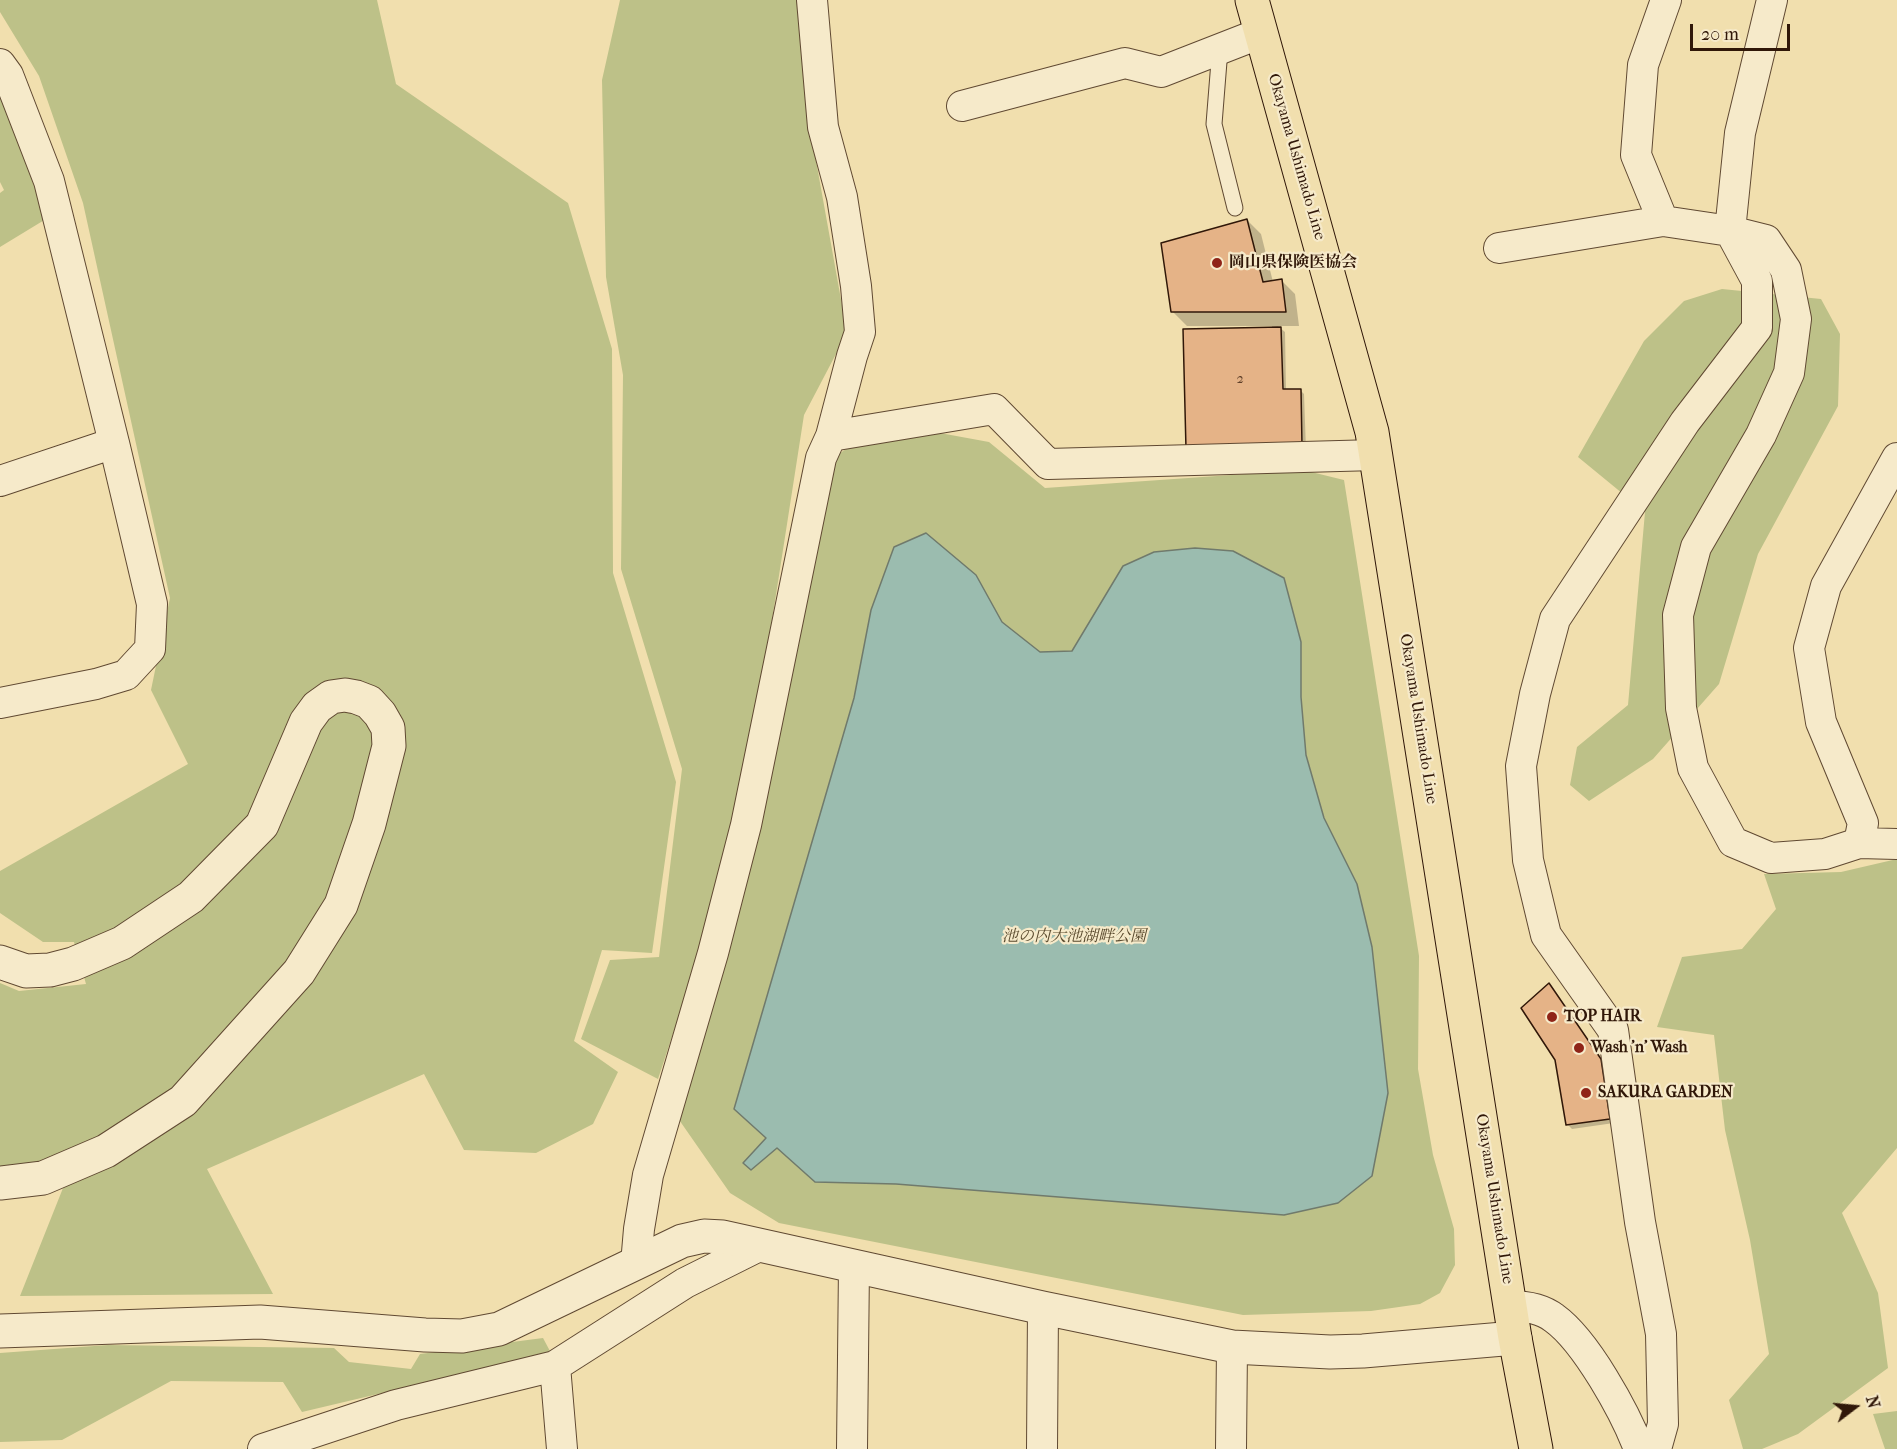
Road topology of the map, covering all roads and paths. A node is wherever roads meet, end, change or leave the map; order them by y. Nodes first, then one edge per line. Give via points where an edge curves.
1 (812, 0) edge
2 (1252, 0) edge
3 (1666, 0) edge
4 (1772, 0) edge
5 (1262, 33) junction
6 (1220, 49) junction
7 (0, 63) edge
8 (962, 106) dead end
9 (1235, 208) dead end
10 (1663, 221) junction
11 (1730, 231) junction
12 (1499, 248) dead end
13 (831, 436) junction
14 (114, 443) junction
15 (1376, 455) junction
16 (1897, 458) edge
17 (0, 481) edge
18 (0, 703) edge
19 (1859, 843) junction
20 (1897, 844) edge
21 (0, 962) edge
22 (0, 1183) edge
23 (761, 1245) junction
24 (636, 1264) junction
25 (854, 1266) junction
26 (1510, 1306) junction
27 (1043, 1308) junction
28 (0, 1331) edge
29 (1515, 1338) junction
30 (1232, 1347) junction
31 (555, 1366) junction
32 (263, 1449) edge
33 (562, 1449) edge
34 (852, 1449) edge
35 (1042, 1449) edge
36 (1231, 1449) edge
37 (1536, 1449) edge
38 (1639, 1449) edge
39 (1656, 1449) edge

1 - 13 street via 822,127 842,197 860,332
2 - 5 main road, Okayama Ushimado Line
3 - 10 street via 1643,65 1636,155
4 - 11 street via 1740,133
5 - 6 street
5 - 15 main road, Okayama Ushimado Line
6 - 8 street via 1161,72 1125,63
6 - 9 lane via 1214,124
7 - 14 street via 49,181
10 - 11 street
10 - 12 street
11 - 19 street via 1766,240 1786,270 1796,319 1789,373 1761,435 1696,547 1678,615 1681,708 1693,768 1733,842 1771,858 1825,854
11 - 39 street via 1757,281 1757,328 1685,422 1556,619 1535,694 1521,766 1528,860 1546,935 1613,1030 1640,1222 1661,1334 1663,1424
13 - 15 street via 994,410 1048,464
13 - 24 street via 821,458 746,825 648,1174
14 - 17 street
14 - 18 street via 152,604 150,649 126,675
15 - 26 main road, Okayama Ushimado Line
16 - 19 street via 1826,586 1809,648 1821,722 1863,823
19 - 20 street
21 - 22 street via 26,971 50,970 73,964 132,937 192,897 262,825 306,722 317,707 331,697 345,695 369,702 380,714 388,728 389,746 369,824 341,905 299,972 183,1101 106,1150 43,1178
23 - 24 street via 704,1236 682,1241
23 - 25 street
23 - 31 street via 685,1284
24 - 28 street via 499,1329 462,1336 260,1322
25 - 27 street
25 - 34 street
26 - 29 main road, Okayama Ushimado Line
26 - 38 street via 1530,1306 1554,1317 1573,1337 1621,1409
27 - 30 street
27 - 35 street
29 - 30 street via 1363,1351
29 - 37 main road, Okayama Ushimado Line
30 - 36 street
31 - 32 street via 396,1405
31 - 33 street

